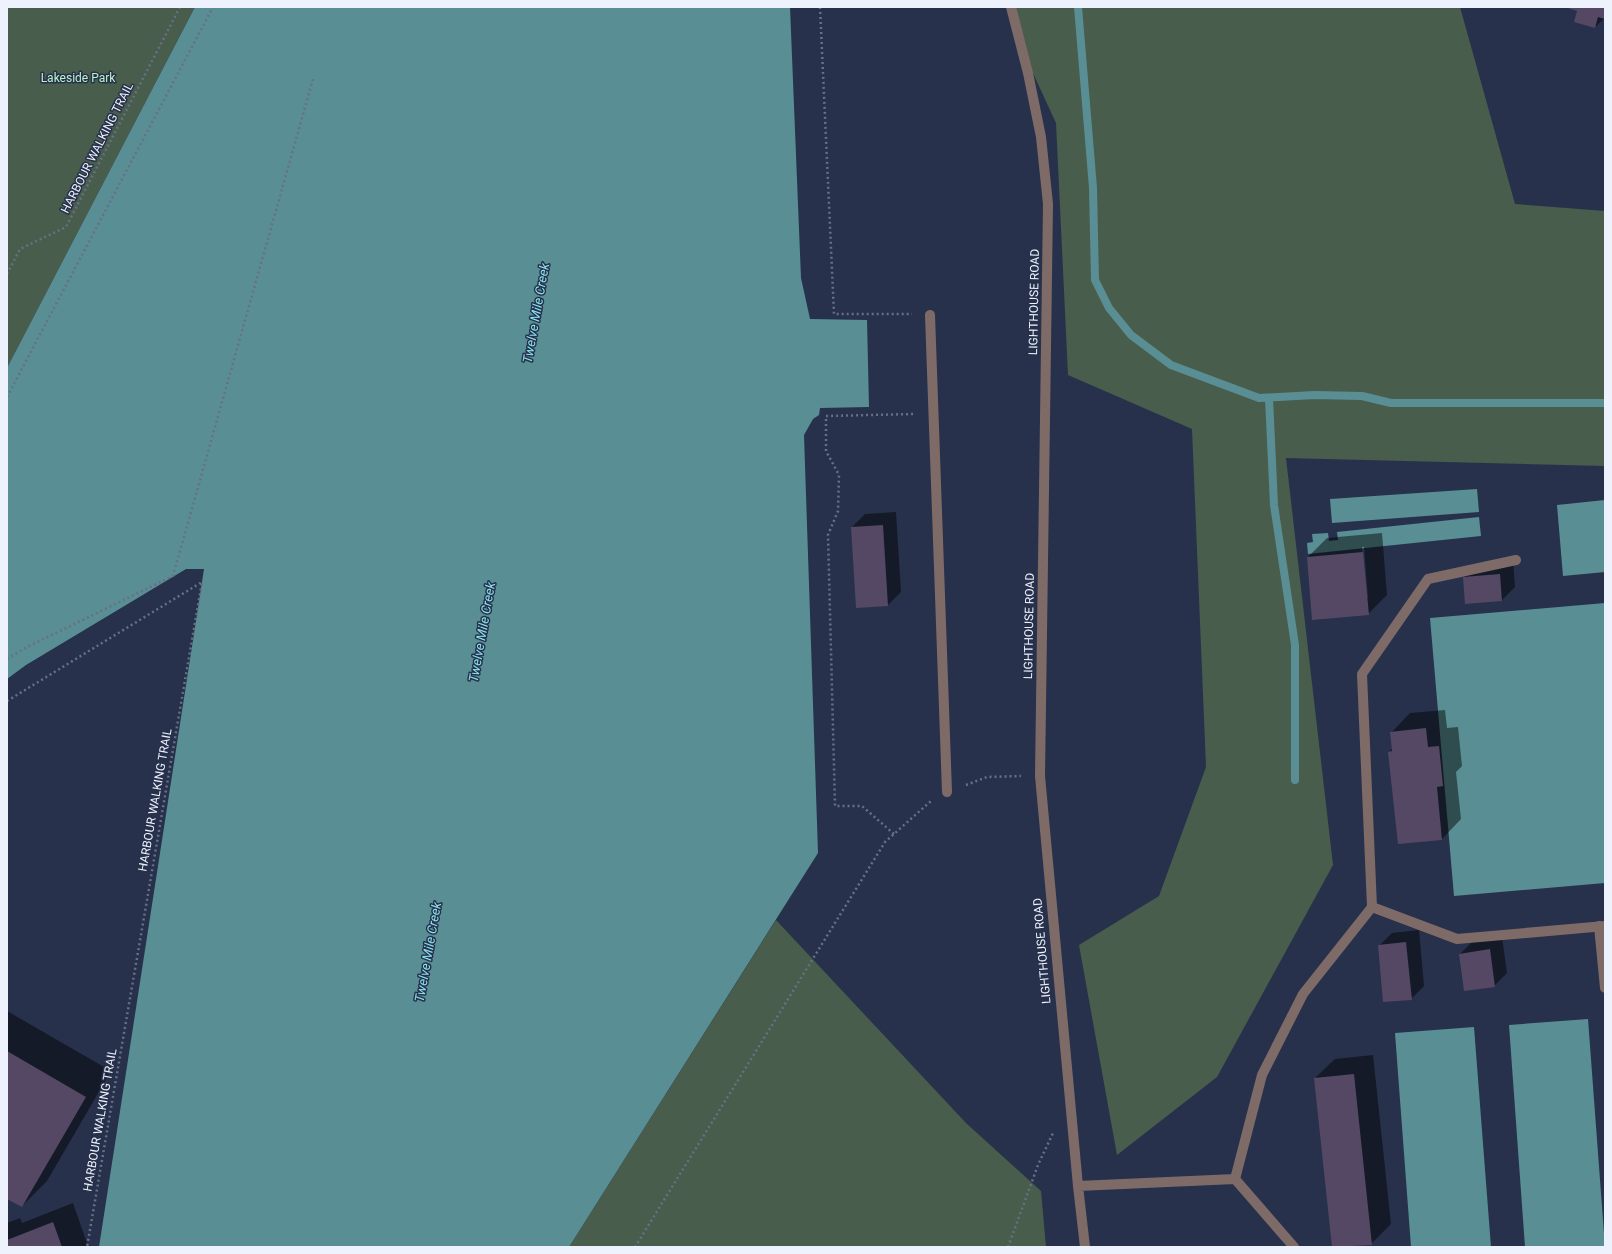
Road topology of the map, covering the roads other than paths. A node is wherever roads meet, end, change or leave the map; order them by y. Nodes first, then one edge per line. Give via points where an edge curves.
1 (1011, 7) edge
2 (930, 314) road end
3 (1516, 560) dead end
4 (947, 792) road end
5 (1372, 907) junction
6 (1602, 926) edge
7 (1605, 988) edge
8 (1235, 1179) junction
9 (1078, 1186) junction
10 (1085, 1247) edge
11 (1294, 1247) edge

1 - 9 street, LIGHTHOUSE ROAD via 1041,137 1048,204 1040,776
2 - 4 street
3 - 5 street via 1428,579 1362,674
5 - 6 street via 1457,939
5 - 8 street via 1304,994 1262,1075
6 - 7 street
8 - 9 street
8 - 11 street
9 - 10 street, LIGHTHOUSE ROAD

